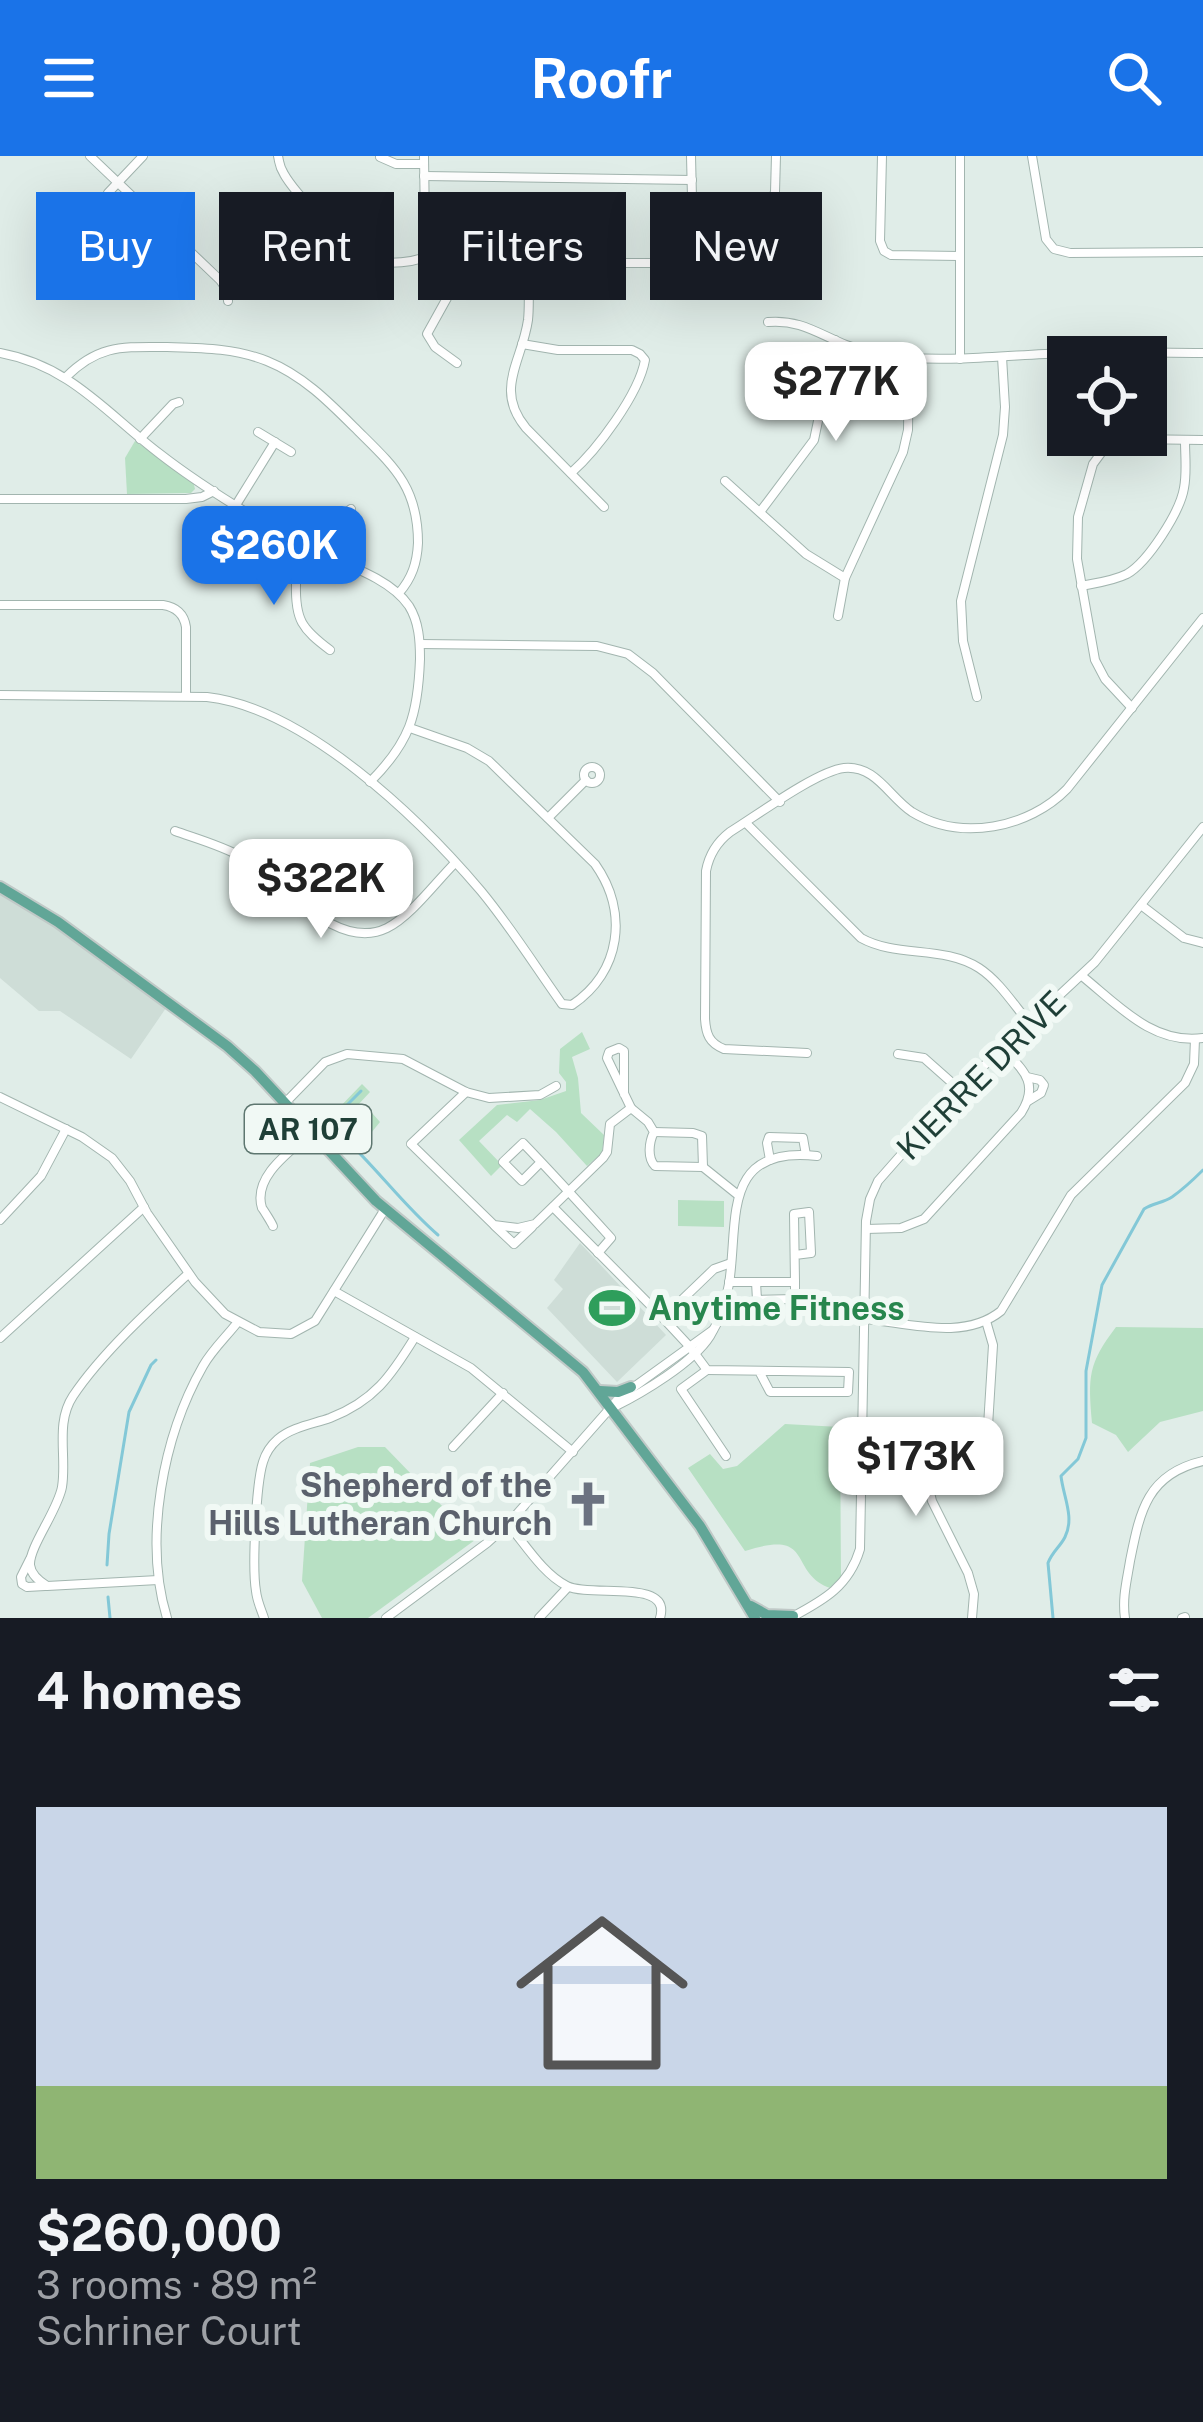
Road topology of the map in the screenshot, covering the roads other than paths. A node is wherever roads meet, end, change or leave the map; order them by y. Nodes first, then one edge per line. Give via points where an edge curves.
1 (91, 156) edge
2 (143, 156) edge
3 (278, 156) edge
4 (692, 156) edge
5 (776, 156) edge
6 (883, 156) edge
7 (960, 156) edge
8 (1032, 156) edge
9 (380, 157) edge
10 (424, 160) edge
11 (424, 176) junction
12 (692, 180) junction
13 (118, 182) junction
14 (111, 192) edge
15 (128, 192) edge
16 (424, 192) edge
17 (692, 192) edge
18 (775, 192) edge
19 (1203, 252) edge
20 (960, 256) junction
21 (195, 257) edge
22 (418, 259) edge
23 (446, 300) edge
24 (529, 300) edge
25 (228, 301) dead end
26 (768, 322) dead end
27 (835, 340) junction
28 (522, 344) junction
29 (1203, 352) edge
30 (0, 353) edge
31 (1002, 357) junction
32 (909, 358) junction
33 (960, 359) junction
34 (457, 363) dead end
35 (66, 377) junction
36 (179, 402) dead end
37 (258, 432) dead end
38 (140, 439) junction
39 (1185, 440) junction
40 (1203, 440) edge
41 (275, 442) junction
42 (291, 452) dead end
43 (571, 473) junction
44 (725, 481) dead end
45 (214, 491) junction
46 (0, 499) edge
47 (236, 505) junction
48 (604, 507) dead end
49 (351, 508) dead end
50 (760, 512) junction
51 (301, 545) junction
52 (316, 552) junction
53 (845, 578) junction
54 (1081, 586) junction
55 (399, 593) junction
56 (0, 605) edge
57 (838, 616) dead end
58 (1203, 618) edge
59 (420, 644) junction
60 (330, 650) dead end
61 (0, 695) edge
62 (186, 696) junction
63 (977, 697) dead end
64 (1132, 708) junction
65 (410, 728) junction
66 (586, 780) dead end
67 (370, 782) junction
68 (780, 802) junction
69 (548, 818) junction
70 (746, 823) junction
71 (1203, 827) edge
72 (175, 831) dead end
73 (454, 864) junction
74 (0, 887) edge
75 (1142, 905) junction
76 (1203, 943) edge
77 (1082, 976) junction
78 (1030, 1024) junction
79 (1199, 1038) edge
80 (1003, 1049) junction
81 (807, 1053) dead end
82 (898, 1054) dead end
83 (556, 1086) dead end
84 (958, 1090) junction
85 (466, 1092) junction
86 (624, 1094) junction
87 (0, 1097) edge
88 (285, 1103) junction
89 (631, 1108) junction
90 (65, 1130) junction
91 (311, 1132) junction
92 (654, 1132) junction
93 (770, 1160) junction
94 (542, 1162) junction
95 (703, 1167) junction
96 (568, 1191) junction
97 (738, 1195) junction
98 (144, 1207) junction
99 (553, 1207) junction
100 (385, 1209) junction
101 (0, 1220) edge
102 (535, 1224) junction
103 (494, 1225) junction
104 (274, 1226) dead end
105 (866, 1228) junction
106 (598, 1252) junction
107 (795, 1255) junction
108 (731, 1263) junction
109 (188, 1274) junction
110 (729, 1282) junction
111 (756, 1282) junction
112 (795, 1282) junction
113 (334, 1292) junction
114 (663, 1318) junction
115 (865, 1318) junction
116 (986, 1321) junction
117 (237, 1323) junction
118 (416, 1337) junction
119 (0, 1338) edge
120 (692, 1350) junction
121 (707, 1370) junction
122 (759, 1371) junction
123 (632, 1387) junction
124 (600, 1391) junction
125 (503, 1393) junction
126 (613, 1408) junction
127 (988, 1426) dead end
128 (863, 1430) junction
129 (453, 1448) dead end
130 (573, 1452) junction
131 (726, 1456) dead end
132 (1203, 1460) edge
133 (508, 1524) junction
134 (158, 1580) junction
135 (568, 1587) junction
136 (746, 1602) junction
137 (792, 1617) edge
138 (167, 1618) edge
139 (264, 1618) edge
140 (386, 1618) edge
141 (539, 1618) edge
142 (661, 1618) edge
143 (755, 1618) edge
144 (972, 1618) edge
145 (1125, 1618) edge

1 - 13 street
2 - 13 street
3 - 22 street via 288,181 362,256
4 - 12 street
5 - 18 street
6 - 20 street via 884,250
7 - 20 street
8 - 19 street via 1054,249
9 - 10 street
10 - 11 street
11 - 12 street
11 - 16 street
12 - 17 street
13 - 14 street
13 - 15 street
20 - 33 street
21 - 25 street
23 - 34 street via 427,334
24 - 28 street
26 - 27 street via 784,320
27 - 32 street
27 - 50 street via 814,440
28 - 43 street via 510,386 514,410
28 - 43 street via 643,356 608,432
29 - 31 street
30 - 35 street
31 - 33 street
31 - 63 street via 1003,435 961,601
32 - 33 street
32 - 53 street via 904,452
35 - 38 street
35 - 55 street via 113,348 214,348 268,361 303,380 411,493 417,558
36 - 38 street
37 - 41 street
38 - 45 street
39 - 40 street
39 - 54 street via 1180,501 1145,559 1115,579
39 - 54 street via 1122,440 1096,457 1076,534
41 - 42 street
41 - 47 street
43 - 48 street
44 - 50 street
45 - 46 street via 186,499
45 - 47 street
47 - 51 street
49 - 52 street
50 - 53 street
51 - 52 street
51 - 60 street via 297,613
52 - 55 street
53 - 57 street
54 - 64 street via 1095,660
55 - 59 street
56 - 62 street via 179,611 187,627
58 - 64 street
59 - 65 street
59 - 68 street via 628,653
61 - 62 street
62 - 67 street via 266,712
64 - 68 street via 1060,796 1007,824 930,820 854,769 834,771
65 - 67 street
65 - 69 street via 478,754
66 - 69 street
67 - 73 street
68 - 70 street
69 - 73 street via 595,864 613,903 609,964 579,1001 562,1004
70 - 78 street via 861,938 968,962
70 - 81 street via 719,842 707,865 706,1028 724,1049
71 - 75 street, KIERRE DRIVE
72 - 73 street via 242,856 313,912 353,931 394,923
74 - 88 main road, AR 107 via 218,1038
75 - 76 street
75 - 77 street, KIERRE DRIVE
77 - 78 street, KIERRE DRIVE
77 - 79 street via 1151,1030
78 - 80 street, KIERRE DRIVE
79 - 116 street via 1185,1083 1071,1195 1006,1306
80 - 84 street, KIERRE DRIVE
80 - 105 street via 1027,1077 1022,1113 932,1213 901,1228
82 - 84 street via 924,1058
83 - 85 street via 502,1100
84 - 105 street, KIERRE DRIVE via 885,1171
85 - 88 street via 404,1059 347,1054 326,1062
85 - 103 street via 411,1144
86 - 86 street via 607,1058 619,1048 624,1051
86 - 89 street
87 - 90 street
88 - 91 main road, AR 107
89 - 92 street
89 - 96 street via 610,1124 603,1158
90 - 98 street via 112,1158
90 - 101 street via 41,1176
91 - 100 main road, AR 107
91 - 104 street via 263,1183 262,1208
92 - 95 street via 702,1136
92 - 95 street via 655,1166
93 - 93 street via 767,1143 775,1136 803,1138 811,1156
93 - 97 street
94 - 94 street via 523,1143 503,1162 523,1181
94 - 96 street
95 - 97 street
96 - 99 street
96 - 106 street via 611,1238
97 - 108 street
98 - 109 street
98 - 119 street
99 - 102 street
99 - 106 street
100 - 113 street
100 - 124 main road, AR 107
102 - 103 street
102 - 103 street via 514,1244
105 - 115 street, KIERRE DRIVE
106 - 114 street
107 - 107 street via 794,1214 809,1212 811,1253
107 - 112 street
108 - 110 street
108 - 114 street via 714,1269
109 - 117 street
109 - 134 street via 72,1397 58,1504 32,1556 32,1571 47,1586
110 - 111 street
110 - 120 street via 722,1313
111 - 112 street
111 - 112 street via 757,1300 795,1299
113 - 117 street via 298,1331 268,1334
113 - 118 street
114 - 120 street
115 - 116 street via 960,1328
115 - 128 street, KIERRE DRIVE
116 - 127 street via 993,1345
117 - 134 street via 201,1370 168,1453
118 - 125 street
118 - 139 street via 370,1397 286,1433 266,1453 254,1578
120 - 121 street
120 - 123 street
120 - 126 street
121 - 122 street
121 - 131 street via 681,1389
122 - 122 street via 849,1372 848,1392 770,1392
123 - 124 main road
123 - 126 street
124 - 126 main road, AR 107
125 - 129 street
125 - 130 street
126 - 130 street
126 - 136 main road, AR 107
128 - 137 street, KIERRE DRIVE via 855,1563 828,1597
128 - 144 street via 903,1432 919,1448 932,1501 968,1573
130 - 133 street
132 - 145 street via 1166,1476 1143,1508
133 - 135 street
133 - 140 street
134 - 138 street
135 - 141 street
135 - 142 street via 648,1594 661,1602
136 - 137 main road
136 - 143 main road, AR 107

